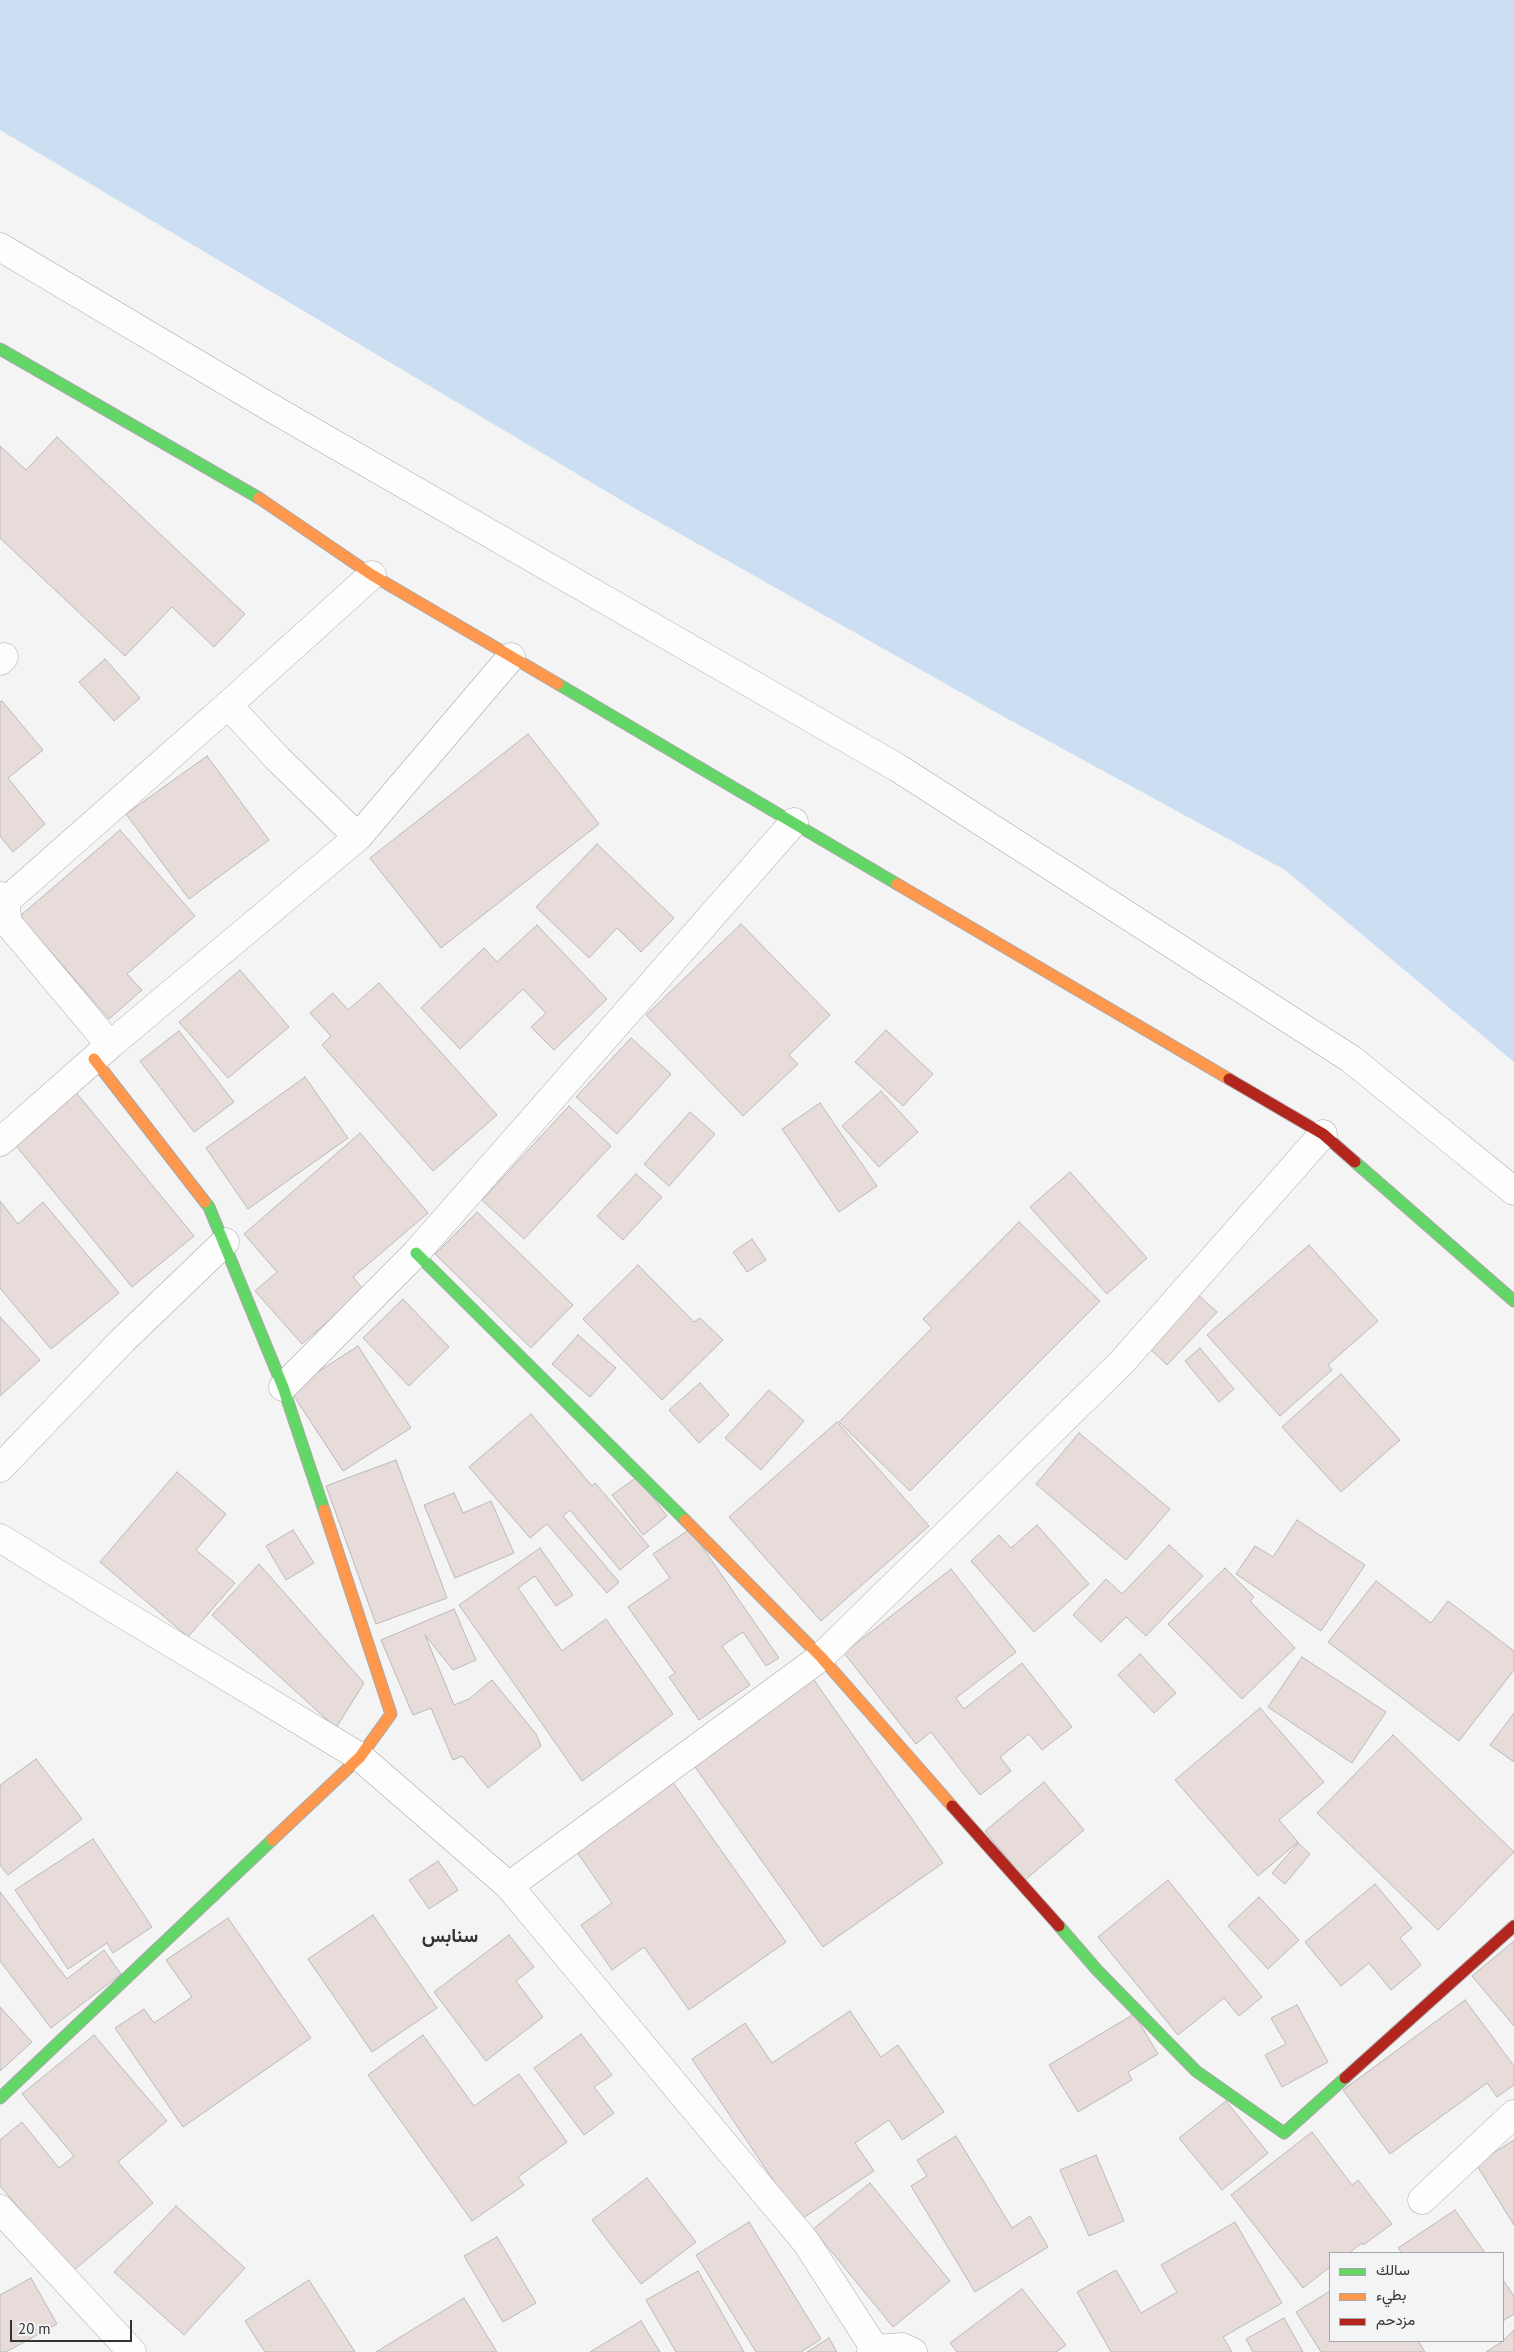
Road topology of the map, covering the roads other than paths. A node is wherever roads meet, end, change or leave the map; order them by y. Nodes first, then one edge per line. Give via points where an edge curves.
1 (0, 247) edge
2 (0, 349) edge
3 (372, 575) junction
4 (511, 657) junction
5 (228, 705) junction
6 (794, 822) junction
7 (358, 836) junction
8 (2, 899) edge
9 (102, 1052) junction
10 (1323, 1134) junction
11 (0, 1142) edge
12 (1514, 1191) edge
13 (224, 1242) junction
14 (416, 1253) junction
15 (1514, 1301) edge
16 (283, 1387) junction
17 (0, 1468) edge
18 (0, 1538) edge
19 (821, 1658) junction
20 (360, 1757) junction
21 (509, 1886) junction
22 (1514, 1926) edge
23 (0, 2098) edge
24 (1514, 2114) edge
25 (1422, 2200) dead end
26 (0, 2209) edge
27 (873, 2351) edge
28 (132, 2352) edge
29 (913, 2352) edge

1 - 12 street via 268,406 898,768 1350,1059
2 - 3 street via 269,504
3 - 4 street
3 - 5 street
4 - 6 street
4 - 7 street
5 - 7 street via 278,759
5 - 8 street
6 - 10 street
6 - 14 street
7 - 9 street
8 - 9 street via 8,924
9 - 11 street
9 - 13 street via 209,1207
10 - 15 street
10 - 19 street via 1122,1362
13 - 16 street
13 - 17 street
14 - 16 street
14 - 19 street
16 - 20 street via 391,1714
18 - 20 street
19 - 21 street
19 - 22 street via 1097,1970 1196,2071 1284,2134
20 - 21 street
20 - 23 street
21 - 27 street via 806,2242
24 - 25 street
26 - 28 street
27 - 29 street via 902,2348

